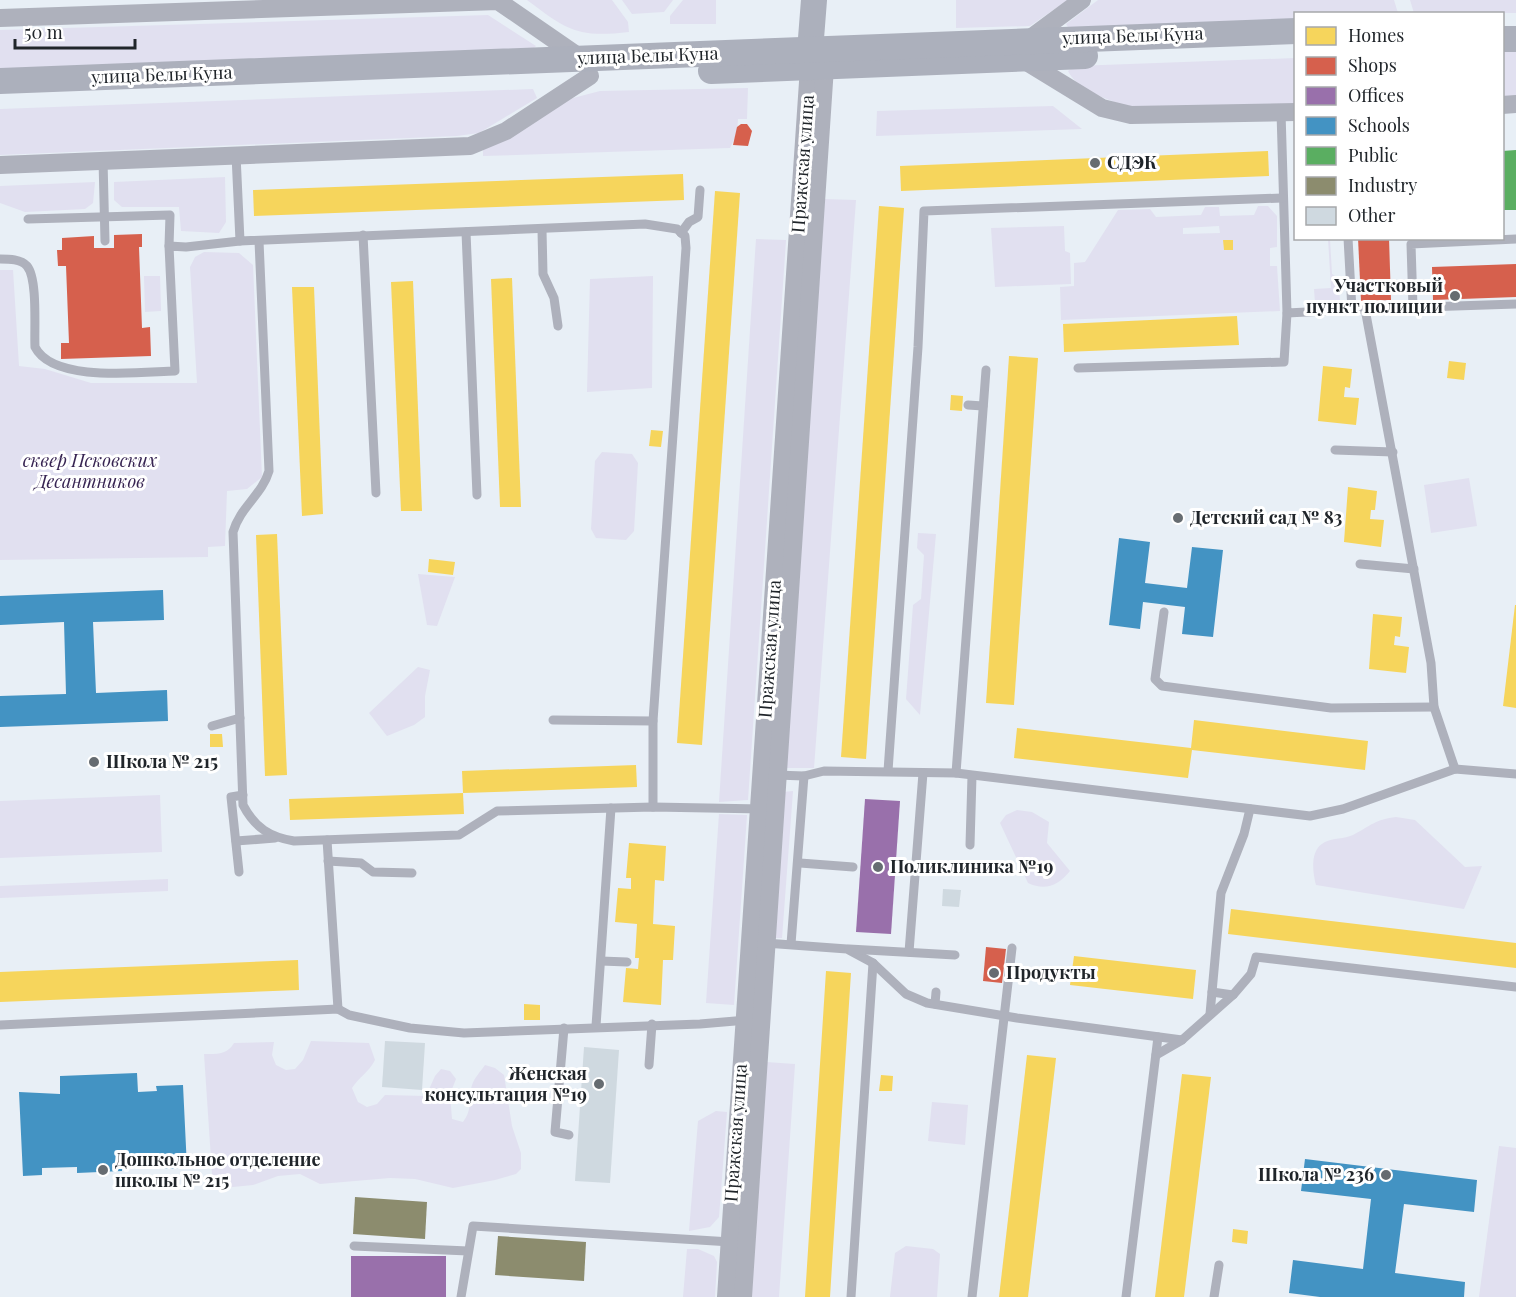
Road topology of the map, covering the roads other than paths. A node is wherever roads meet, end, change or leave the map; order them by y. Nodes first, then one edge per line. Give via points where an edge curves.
1 (814, 0) edge
2 (830, 0) edge
3 (1082, 0) edge
4 (296, 3) edge
5 (0, 18) edge
6 (1294, 31) edge
7 (1294, 48) edge
8 (1024, 49) junction
9 (818, 57) junction
10 (586, 67) junction
11 (0, 81) edge
12 (0, 97) edge
13 (1288, 112) edge
14 (236, 155) junction
15 (103, 160) junction
16 (0, 165) edge
17 (700, 190) dead end
18 (1282, 198) junction
19 (104, 218) junction
20 (28, 219) dead end
21 (542, 230) junction
22 (466, 232) junction
23 (681, 232) junction
24 (363, 236) junction
25 (1348, 240) edge
26 (1495, 240) edge
27 (105, 241) dead end
28 (259, 241) junction
29 (240, 242) junction
30 (169, 246) junction
31 (0, 259) edge
32 (565, 295) dead end
33 (554, 298) junction
34 (1516, 304) edge
35 (1413, 307) junction
36 (1365, 309) junction
37 (1352, 310) junction
38 (1287, 314) junction
39 (558, 326) dead end
40 (1078, 368) dead end
41 (986, 370) dead end
42 (968, 405) dead end
43 (983, 406) junction
44 (1335, 450) dead end
45 (1393, 452) junction
46 (376, 493) dead end
47 (477, 495) dead end
48 (1360, 564) dead end
49 (1414, 569) junction
50 (1164, 612) dead end
51 (1434, 707) junction
52 (240, 718) junction
53 (553, 720) dead end
54 (653, 721) junction
55 (212, 726) dead end
56 (1455, 769) junction
57 (888, 771) junction
58 (923, 773) junction
59 (956, 773) junction
60 (1516, 774) edge
61 (770, 775) junction
62 (804, 776) junction
63 (972, 776) junction
64 (243, 795) junction
65 (653, 807) junction
66 (611, 808) junction
67 (1250, 809) junction
68 (768, 810) junction
69 (276, 838) junction
70 (327, 840) junction
71 (236, 841) junction
72 (970, 845) dead end
73 (328, 861) junction
74 (800, 863) junction
75 (853, 867) dead end
76 (239, 872) dead end
77 (412, 873) dead end
78 (758, 942) junction
79 (792, 944) junction
80 (1012, 948) dead end
81 (847, 949) junction
82 (909, 952) junction
83 (955, 956) dead end
84 (601, 961) junction
85 (627, 962) dead end
86 (873, 963) junction
87 (1516, 987) edge
88 (936, 992) dead end
89 (1212, 992) junction
90 (1233, 995) junction
91 (935, 1004) junction
92 (338, 1009) junction
93 (1210, 1014) junction
94 (1003, 1015) junction
95 (753, 1020) junction
96 (652, 1024) junction
97 (0, 1025) edge
98 (596, 1026) junction
99 (564, 1028) junction
100 (1158, 1037) junction
101 (1182, 1040) junction
102 (1156, 1055) junction
103 (649, 1065) dead end
104 (865, 1080) junction
105 (876, 1081) dead end
106 (569, 1135) dead end
107 (738, 1243) junction
108 (354, 1246) dead end
109 (468, 1251) junction
110 (1219, 1265) dead end
111 (461, 1297) edge
112 (726, 1297) edge
113 (743, 1297) edge
114 (851, 1297) edge
115 (972, 1297) edge
116 (1126, 1297) edge
117 (1214, 1297) edge

1 - 9 street, Пражская улица
2 - 9 street, Пражская улица
3 - 8 street
4 - 5 street
4 - 10 street via 498,1
6 - 8 street, улица Белы Куна
7 - 8 street, улица Белы Куна
8 - 9 street, улица Белы Куна
8 - 13 street via 1102,108 1131,115
9 - 10 street, улица Белы Куна
9 - 61 street, Пражская улица
10 - 11 street, улица Белы Куна
10 - 12 street, улица Белы Куна
10 - 14 street via 506,131 470,146
13 - 18 lane
14 - 15 street
14 - 29 lane
15 - 16 street
15 - 19 lane
17 - 23 lane via 698,217
18 - 38 lane
18 - 57 lane via 924,211
19 - 20 lane
19 - 27 lane
19 - 30 lane via 170,215
21 - 22 lane
21 - 23 lane via 645,224
21 - 33 lane via 543,274
22 - 24 lane
22 - 47 lane
23 - 54 lane via 686,248
24 - 28 lane
24 - 46 lane
25 - 37 lane
26 - 35 lane via 1411,244
28 - 29 lane
28 - 52 lane via 269,471 266,484 241,513 233,532
29 - 30 lane
30 - 31 lane via 175,371 92,373 40,357 35,347 33,278 27,266
32 - 33 lane
33 - 39 lane
34 - 35 lane
35 - 36 lane
36 - 37 lane
36 - 45 lane
37 - 38 lane
38 - 40 lane via 1284,362
41 - 43 lane
42 - 43 lane
43 - 59 lane
44 - 45 lane
45 - 49 lane
48 - 49 lane
49 - 51 lane via 1431,663
50 - 51 lane via 1155,679 1162,686 1331,708
51 - 56 lane
52 - 55 lane
52 - 64 lane
53 - 54 lane
54 - 65 lane
56 - 60 lane
56 - 67 lane via 1343,809 1310,816
57 - 58 lane
57 - 62 lane via 824,771
58 - 59 lane
58 - 82 lane
59 - 63 lane
61 - 62 lane
61 - 68 street, Пражская улица
62 - 74 lane
63 - 67 lane
63 - 72 lane
64 - 69 lane via 243,806 251,819
64 - 71 lane via 231,797
65 - 66 lane
65 - 68 lane
66 - 70 lane via 497,811 459,835
66 - 84 lane
67 - 89 lane via 1221,893
68 - 78 street, Пражская улица
69 - 70 lane
69 - 71 lane
70 - 73 lane
71 - 76 lane
73 - 77 lane via 361,863 373,872
73 - 92 lane
74 - 75 lane
74 - 79 lane
78 - 79 lane
78 - 95 street, Пражская улица
79 - 81 lane
80 - 94 lane
81 - 82 lane
81 - 86 lane
82 - 83 lane
84 - 85 lane
84 - 98 lane
86 - 91 lane via 906,994
86 - 104 lane
87 - 90 lane via 1256,957 1251,974
88 - 91 lane
89 - 90 lane
89 - 93 lane
90 - 93 lane
91 - 94 lane
92 - 97 lane
92 - 99 lane via 369,1020 443,1032
93 - 101 lane
94 - 100 lane
94 - 115 lane
95 - 96 lane
95 - 107 street, Пражская улица
96 - 98 lane
96 - 103 lane
98 - 99 lane
99 - 106 lane via 555,1132
100 - 101 lane
100 - 102 lane
101 - 102 lane
102 - 116 lane
104 - 105 lane
104 - 114 lane
107 - 109 lane via 473,1226
107 - 112 street, Пражская улица
107 - 113 street, Пражская улица
108 - 109 lane
109 - 111 lane
110 - 117 lane

